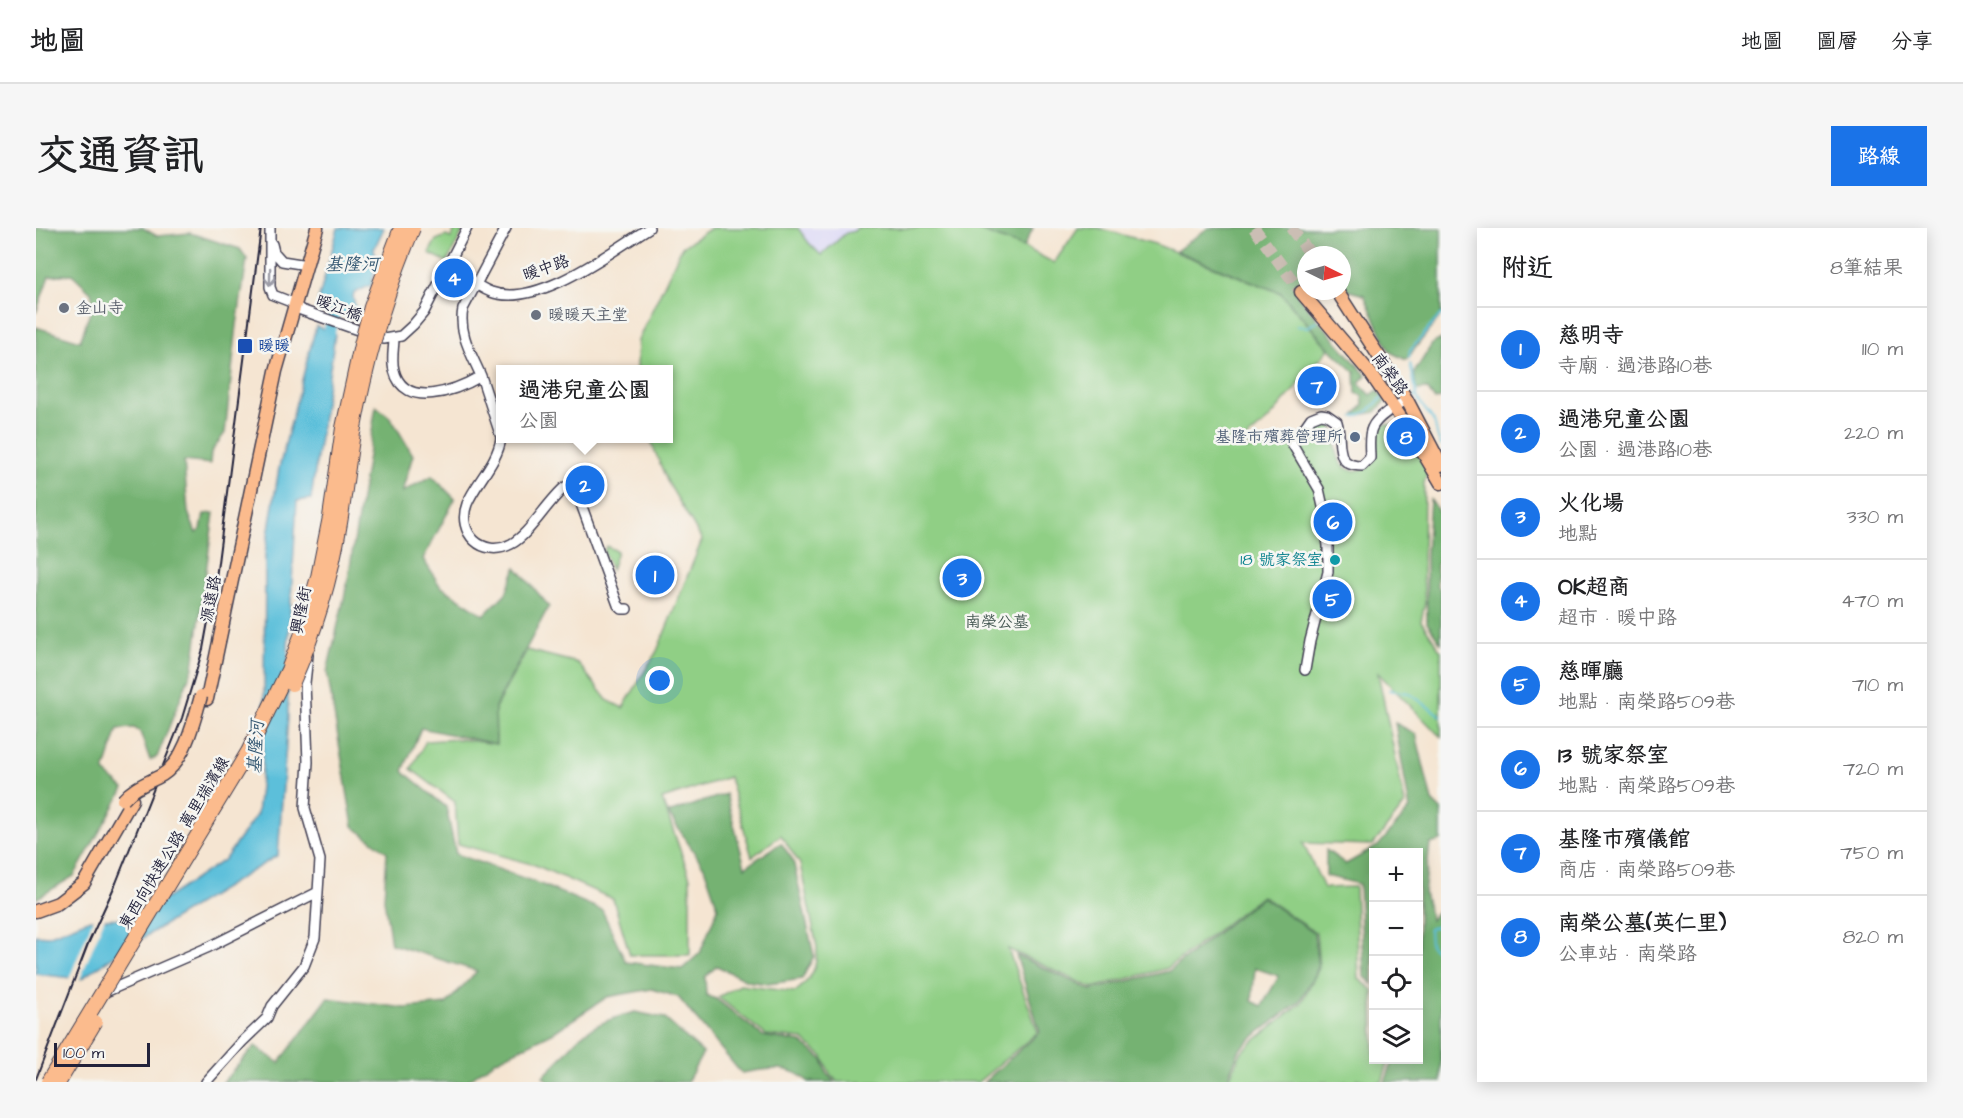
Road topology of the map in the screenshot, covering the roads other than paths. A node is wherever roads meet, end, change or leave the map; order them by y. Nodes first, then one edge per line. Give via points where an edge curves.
1 (270, 228) edge
2 (311, 228) edge
3 (317, 228) edge
4 (401, 228) edge
5 (412, 228) edge
6 (467, 228) edge
7 (506, 228) edge
8 (649, 228) edge
9 (270, 239) junction
10 (304, 264) junction
11 (447, 266) junction
12 (477, 283) junction
13 (1308, 300) edge
14 (1343, 300) edge
15 (296, 306) junction
16 (368, 334) junction
17 (394, 338) junction
18 (1370, 341) junction
19 (1353, 353) junction
20 (481, 376) junction
21 (1407, 400) junction
22 (1395, 407) junction
23 (496, 422) edge
24 (500, 443) edge
25 (1441, 465) edge
26 (1441, 483) edge
27 (627, 609) dead end
28 (1305, 670) dead end
29 (127, 800) junction
30 (318, 892) junction
31 (36, 905) edge
32 (36, 911) edge
33 (47, 1082) edge
34 (59, 1082) edge
35 (206, 1082) edge

1 - 9 street
2 - 10 main road, 源遠路
3 - 10 main road, 源遠路
4 - 33 highway, 東西向快速公路 萬里瑞濱線, bridge via 361,345 318,577 288,670 248,752
5 - 34 highway, 東西向快速公路 萬里瑞濱線, bridge via 372,347 353,433 333,560 303,660 256,756
6 - 11 street
7 - 12 street
8 - 12 street, 暖中路 via 585,270 531,292 502,294
9 - 10 street via 282,261
9 -> 15 street, 暖江橋 via 270,291
10 - 15 main road, 源遠路
11 - 12 street, 暖中路
11 - 17 street via 419,318
12 - 20 street via 463,309 462,326
13 - 19 main road, 南榮路
14 - 18 main road, 南榮路
15 - 16 street, 暖江橋
15 - 29 main road, 源遠路, bridge via 270,369 204,698 176,764 130,792
16 - 17 street, 暖江橋
16 - 30 street, 興隆街 via 305,683 305,808 320,860
17 - 20 street via 395,376 417,395 433,395
18 - 19 main road
18 - 21 main road, 南榮路
19 - 22 main road, 南榮路
20 - 23 street
21 - 22 street
21 - 25 main road, 南榮路
22 - 26 main road, 南榮路
22 - 28 street via 1373,426 1370,458 1362,466 1348,464 1343,458 1337,422 1327,415 1311,418 1290,440 1319,489 1328,546 1328,572
24 - 27 street via 467,505 469,536 487,548 511,544 554,496 565,487 572,488 618,605
29 - 31 main road, 源遠路 via 78,881 65,893
29 - 32 main road, 源遠路 via 84,882 58,903
30 - 33 street via 209,947 97,996 83,1013
30 - 35 street, 興隆街 via 315,938 304,966 267,1018

